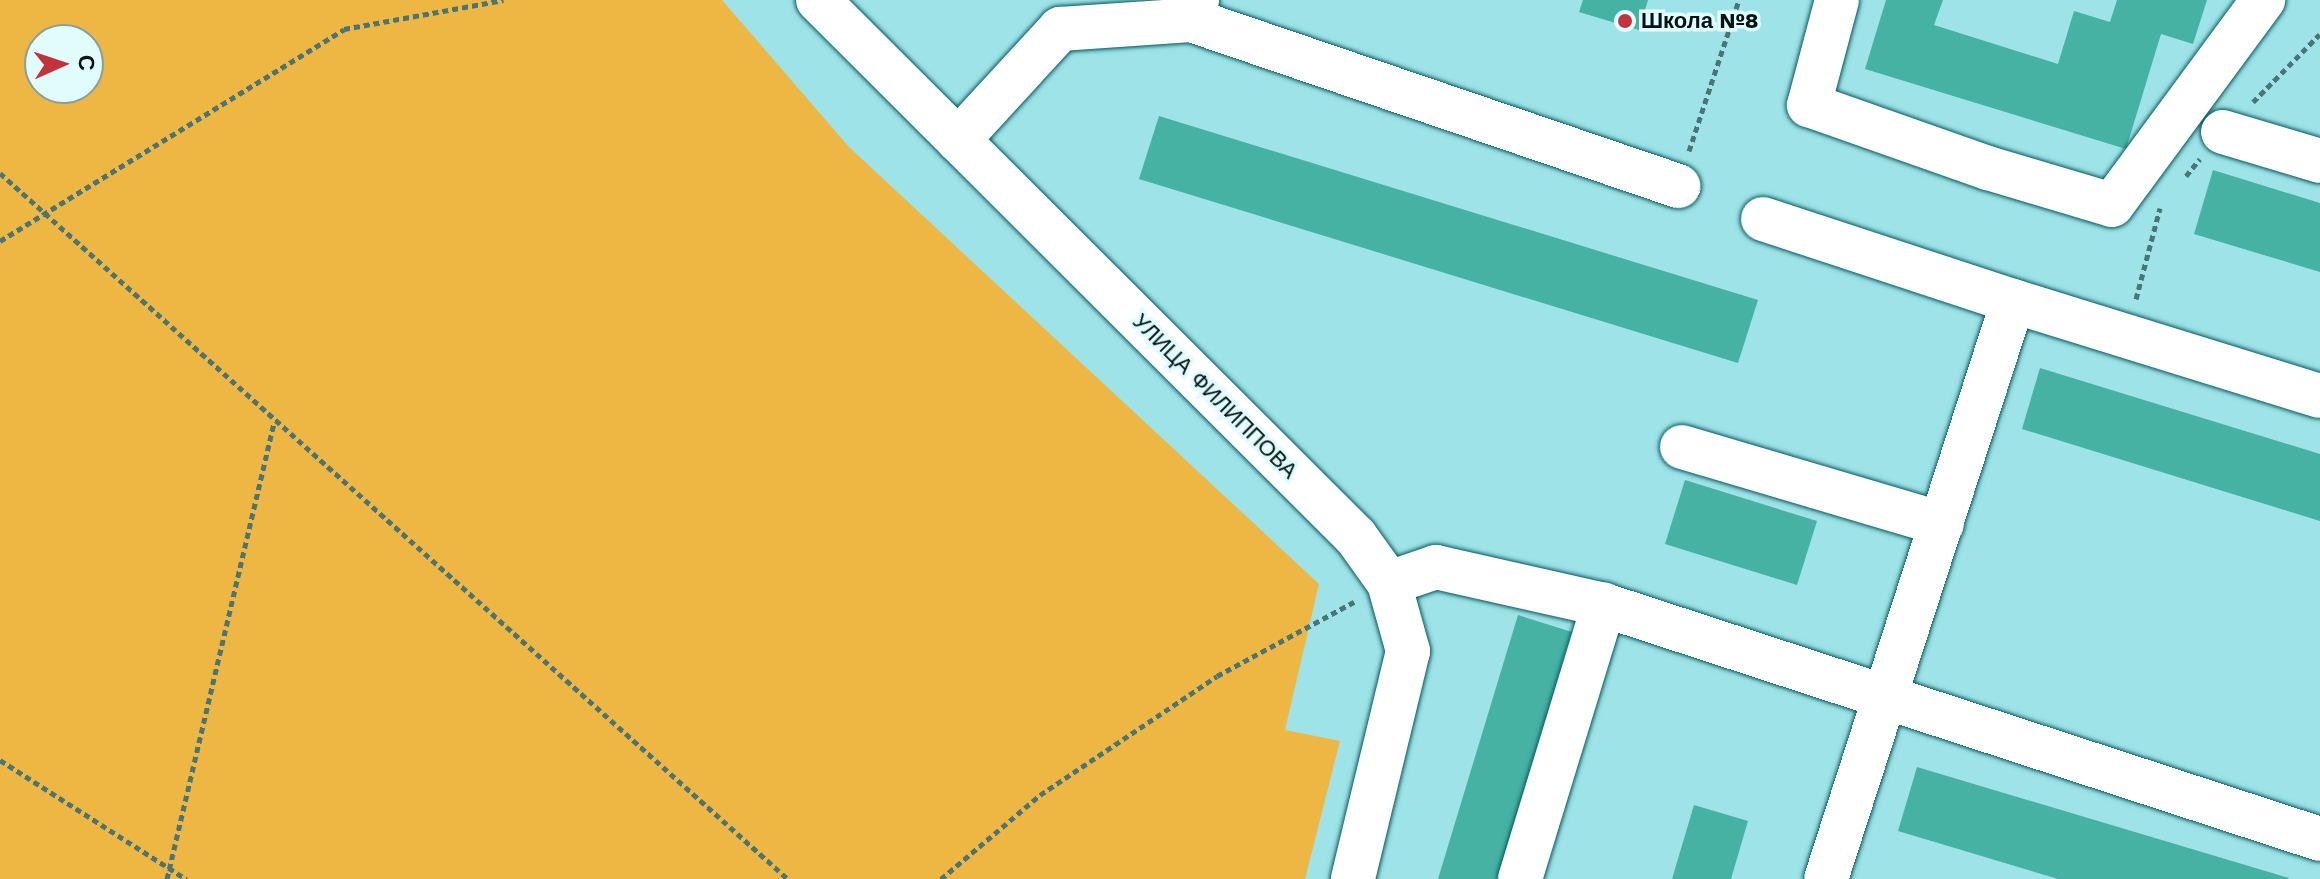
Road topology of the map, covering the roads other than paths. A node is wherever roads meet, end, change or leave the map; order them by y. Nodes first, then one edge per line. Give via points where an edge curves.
1 (818, 0) edge
2 (1837, 0) edge
3 (2263, 0) edge
4 (1194, 10) edge
5 (2223, 132) road end
6 (958, 140) junction
7 (2320, 161) edge
8 (1678, 186) road end
9 (1763, 219) dead end
10 (2013, 301) junction
11 (2320, 396) edge
12 (1682, 447) dead end
13 (1942, 524) junction
14 (1389, 583) junction
15 (1604, 605) junction
16 (1888, 694) junction
17 (2320, 839) edge
18 (1353, 879) edge
19 (1520, 879) edge
20 (1826, 879) edge

1 - 6 street, УЛИЦА ФИЛИППОВА
2 - 3 street via 1809,105 2112,205
4 - 6 street via 1060,29
4 - 8 street
5 - 7 street
6 - 14 street, УЛИЦА ФИЛИППОВА via 1356,537
9 - 10 street
10 - 11 street
10 - 13 street
12 - 13 street
13 - 16 street
14 - 15 street via 1436,567
14 - 18 street, УЛИЦА ФИЛИППОВА via 1408,651
15 - 16 street
15 - 19 street
16 - 17 street
16 - 20 street

